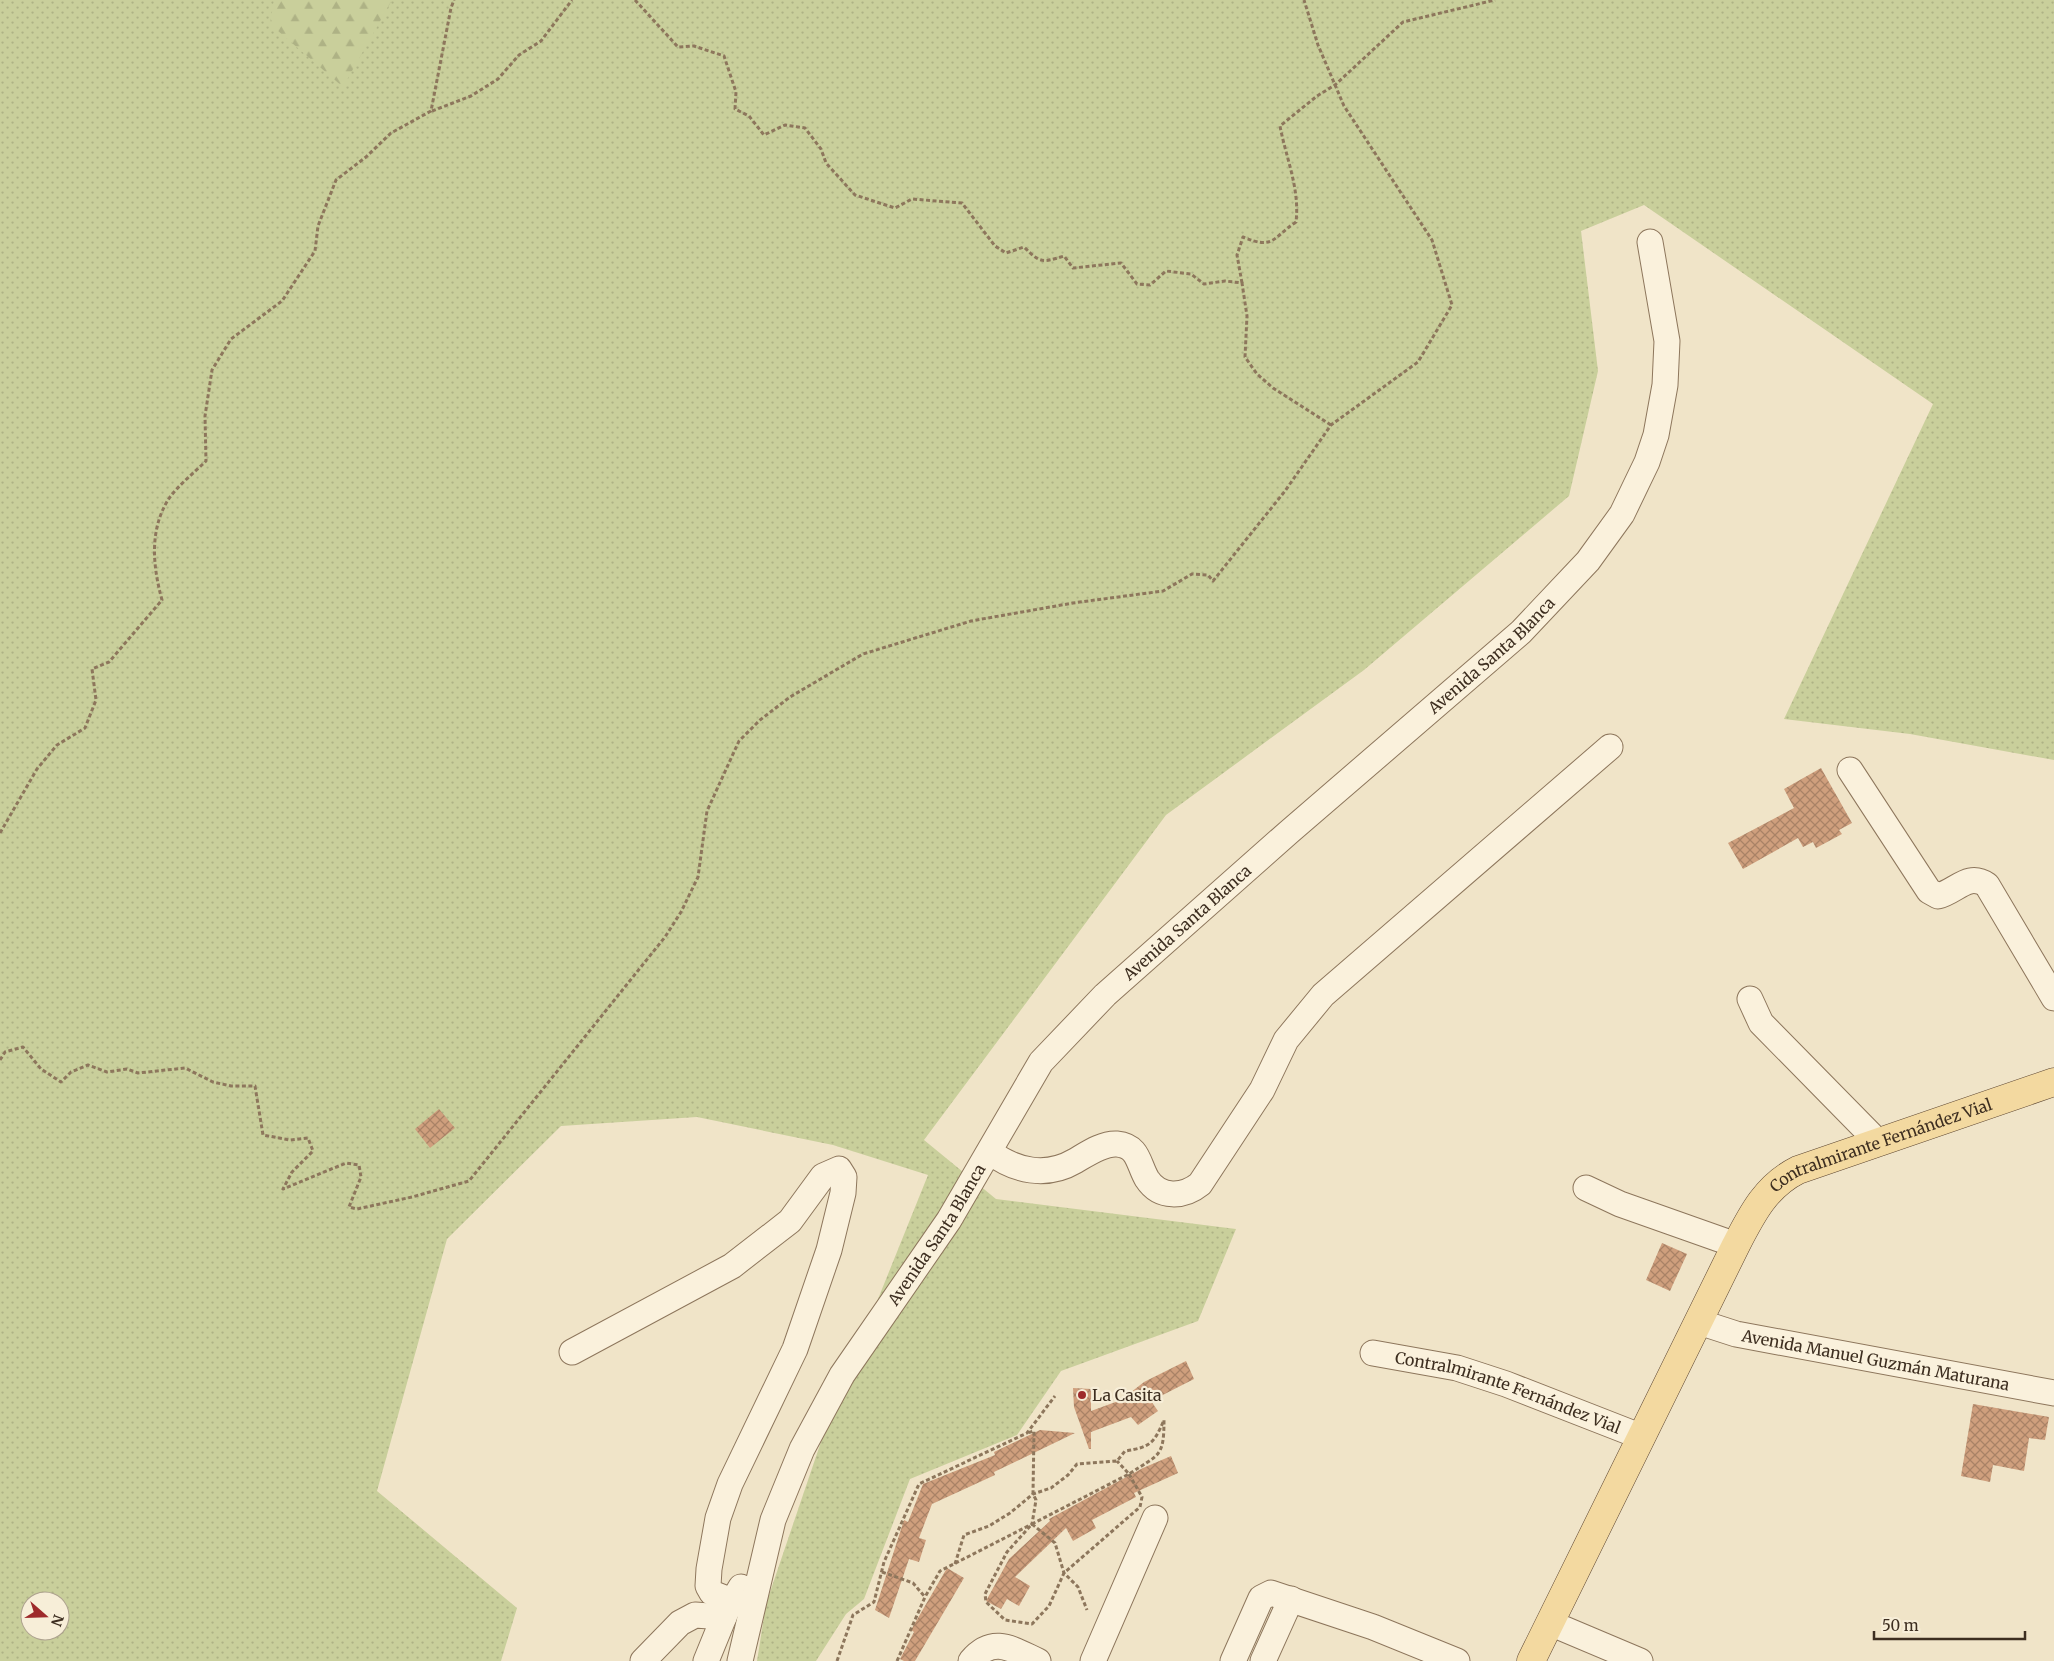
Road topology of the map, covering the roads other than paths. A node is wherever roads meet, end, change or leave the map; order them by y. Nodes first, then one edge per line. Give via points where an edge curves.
1 (1650, 242) dead end
2 (1610, 747) dead end
3 (1850, 770) dead end
4 (2054, 998) edge
5 (1750, 999) dead end
6 (2054, 1082) edge
7 (1877, 1141) junction
8 (990, 1152) junction
9 (1586, 1188) dead end
10 (1736, 1244) junction
11 (1699, 1322) junction
12 (572, 1352) dead end
13 (1373, 1353) dead end
14 (2054, 1393) edge
15 (1642, 1437) junction
16 (1155, 1518) dead end
17 (761, 1568) junction
18 (1292, 1599) junction
19 (728, 1609) junction
20 (1550, 1623) junction
21 (643, 1661) edge
22 (706, 1661) edge
23 (740, 1661) edge
24 (971, 1661) edge
25 (1038, 1661) edge
26 (1093, 1661) edge
27 (1233, 1661) edge
28 (1263, 1661) edge
29 (1457, 1661) edge
30 (1531, 1661) edge
31 (1640, 1661) edge

1 - 8 street, Avenida Santa Blanca via 1667,341 1663,399 1647,462 1622,514 1606,538 1521,632 1105,995 1041,1062
2 - 8 street via 1323,995 1286,1040 1262,1090 1194,1189 1177,1194 1161,1191 1148,1181 1133,1150 1116,1144 1050,1170 1012,1166
3 - 4 street via 1929,891 1938,896 1949,893 1965,880 1980,880 1987,885
5 - 7 street via 1761,1023
6 - 7 main road, Contralmirante Fernández Vial
7 - 10 main road, Contralmirante Fernández Vial via 1782,1178 1766,1193
8 - 17 street, Avenida Santa Blanca via 949,1220 838,1384 802,1449 772,1520
9 - 10 street via 1620,1204
10 - 11 main road, Contralmirante Fernández Vial
11 - 14 street, Avenida Manuel Guzmán Maturana via 1736,1334
11 - 15 main road, Contralmirante Fernández Vial
12 - 19 street via 732,1266 790,1221 823,1176 838,1169 844,1177 829,1250 795,1349 730,1484 718,1518 708,1586
13 - 15 street, Contralmirante Fernández Vial via 1458,1368
15 - 20 main road, Contralmirante Fernández Vial
16 - 26 street
17 - 19 street via 743,1584
17 - 23 street, Avenida Santa Blanca
18 - 27 street via 1271,1593 1261,1598
18 - 28 street
18 - 29 street
19 - 21 street via 695,1615 680,1623
19 - 22 street
20 - 30 main road, Contralmirante Fernández Vial
20 - 31 street
24 - 25 street via 992,1645 1008,1647

